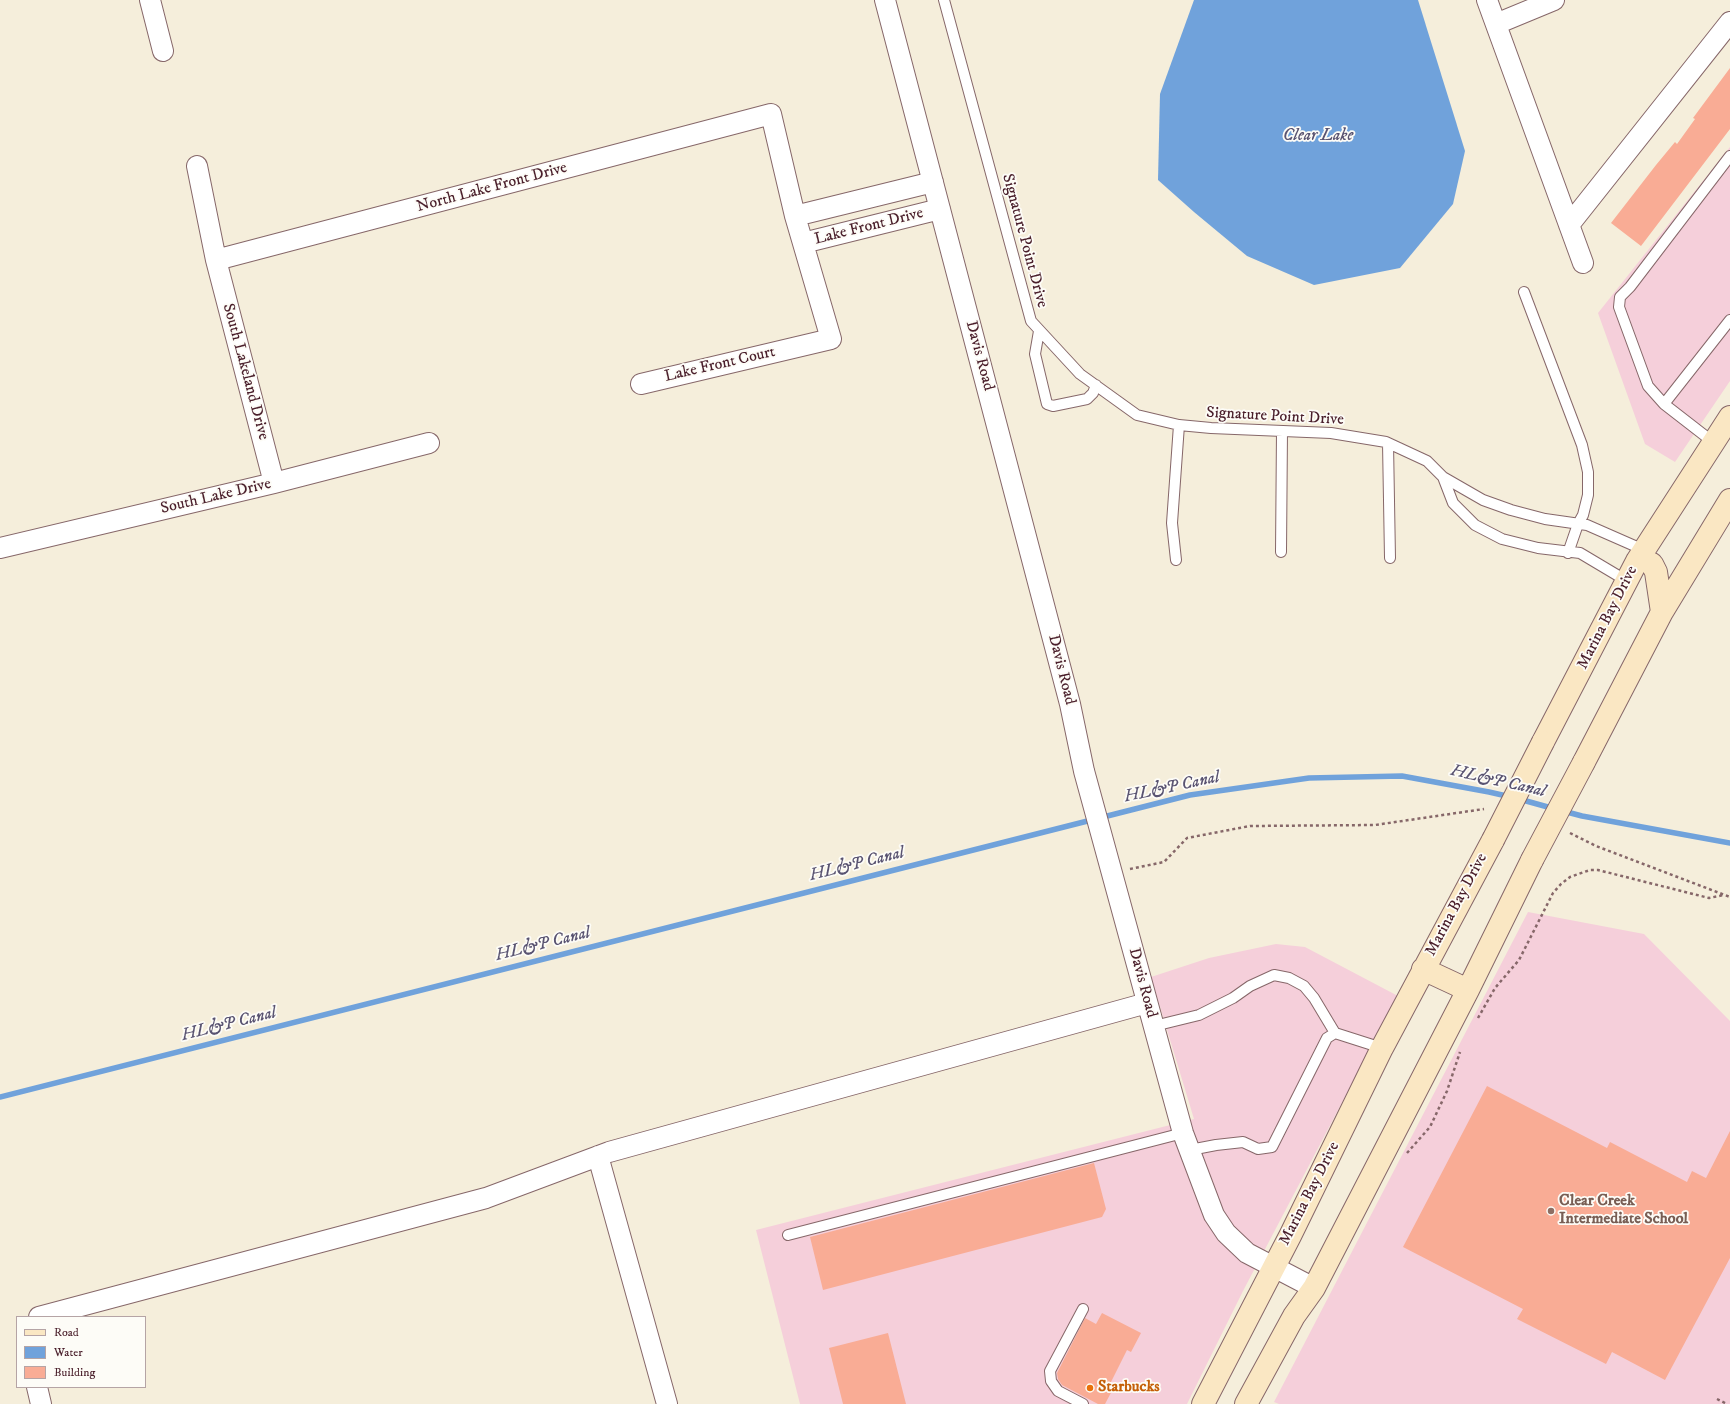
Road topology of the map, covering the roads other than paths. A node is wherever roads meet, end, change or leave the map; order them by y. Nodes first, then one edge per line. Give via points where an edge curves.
1 (150, 0) edge
2 (885, 0) edge
3 (944, 0) edge
4 (1487, 0) edge
5 (1554, 0) edge
6 (1730, 22) edge
7 (1496, 24) junction
8 (163, 51) dead end
9 (767, 115) joint
10 (1730, 156) edge
11 (197, 166) dead end
12 (933, 182) junction
13 (940, 209) junction
14 (795, 216) junction
15 (1569, 225) junction
16 (803, 244) junction
17 (216, 260) junction
18 (1583, 263) dead end
19 (1524, 292) dead end
20 (1730, 320) edge
21 (1039, 330) junction
22 (641, 384) dead end
23 (1096, 385) junction
24 (1664, 404) junction
25 (1730, 417) edge
26 (1179, 425) junction
27 (1282, 431) junction
28 (1713, 442) junction
29 (429, 443) dead end
30 (1388, 443) junction
31 (1443, 477) junction
32 (274, 483) junction
33 (1730, 500) edge
34 (1578, 524) junction
35 (1, 548) edge
36 (1280, 552) dead end
37 (1568, 553) junction
38 (1641, 555) junction
39 (1390, 558) dead end
40 (1176, 560) dead end
41 (1627, 581) junction
42 (1662, 612) junction
43 (1423, 969) junction
44 (1468, 990) junction
45 (1147, 1003) junction
46 (1154, 1026) junction
47 (1335, 1033) junction
48 (1382, 1048) junction
49 (1186, 1141) junction
50 (598, 1156) junction
51 (788, 1235) dead end
52 (1273, 1267) junction
53 (1314, 1288) junction
54 (1083, 1309) dead end
55 (43, 1316) edge
56 (37, 1388) edge
57 (41, 1404) edge
58 (667, 1404) edge
59 (1083, 1404) edge
60 (1203, 1404) edge
61 (1246, 1404) edge

1 - 8 street
2 - 12 street, Davis Road
3 - 21 lane, Signature Point Drive via 1031,321
4 - 7 street
5 - 7 street
6 - 15 street
7 - 15 street
9 - 14 street, Lake Front Drive via 772,114
9 - 17 street, North Lake Front Drive
10 - 24 lane via 1620,297 1619,307 1648,386
11 - 17 street, South Lakeland Drive
12 - 13 street, Davis Road
12 - 14 street, Lake Front Drive
13 - 16 street, Lake Front Drive
13 - 45 street, Davis Road via 1070,704 1084,771 1118,872
14 - 16 street, Lake Front Drive
15 - 18 street
16 - 22 street, Lake Front Court via 832,339
17 - 32 street, South Lakeland Drive
19 - 34 lane via 1582,445 1588,472 1588,495
20 - 24 lane
21 - 23 lane, Signature Point Drive via 1080,374
21 - 23 lane via 1035,354 1046,404 1053,406 1087,399
23 - 26 lane, Signature Point Drive via 1138,415
24 - 28 lane
25 - 28 main road, Marina Bay Drive
26 - 27 lane, Signature Point Drive
26 - 40 lane via 1172,523
27 - 30 lane, Signature Point Drive via 1331,433
27 - 36 lane
28 - 38 main road, Marina Bay Drive
29 - 32 street, South Lake Drive
30 - 31 lane, Signature Point Drive via 1427,461
30 - 39 lane
31 - 34 lane, Signature Point Drive via 1483,500 1511,510
31 - 37 lane, Signature Point Drive via 1453,503 1475,525 1502,539
32 - 35 street, South Lake Drive
33 - 42 main road
34 - 37 lane
34 - 38 lane, Signature Point Drive via 1587,525
37 - 41 lane, Signature Point Drive via 1580,553
38 - 41 main road, Marina Bay Drive
38 - 42 main road via 1652,564 1656,572
41 - 43 main road, Marina Bay Drive, bridge
42 - 44 main road, bridge via 1532,860
43 - 44 main road
43 - 48 main road, Marina Bay Drive
44 - 53 main road
45 - 46 street, Davis Road
45 - 50 street
46 - 47 lane via 1199,1015 1274,975 1289,978 1304,986
46 - 49 street, Davis Road
47 - 48 lane
47 - 49 lane via 1327,1038 1272,1147 1258,1149 1243,1142 1216,1144
48 - 52 main road, Marina Bay Drive
49 - 51 lane
49 - 52 street, Davis Road via 1214,1215 1222,1227 1247,1253
50 - 55 street via 486,1198
50 - 58 street
52 - 53 street, Davis Road
52 - 60 main road, Marina Bay Drive
53 - 61 main road via 1294,1316
54 - 59 lane via 1050,1371 1051,1381 1058,1391
56 - 57 street

